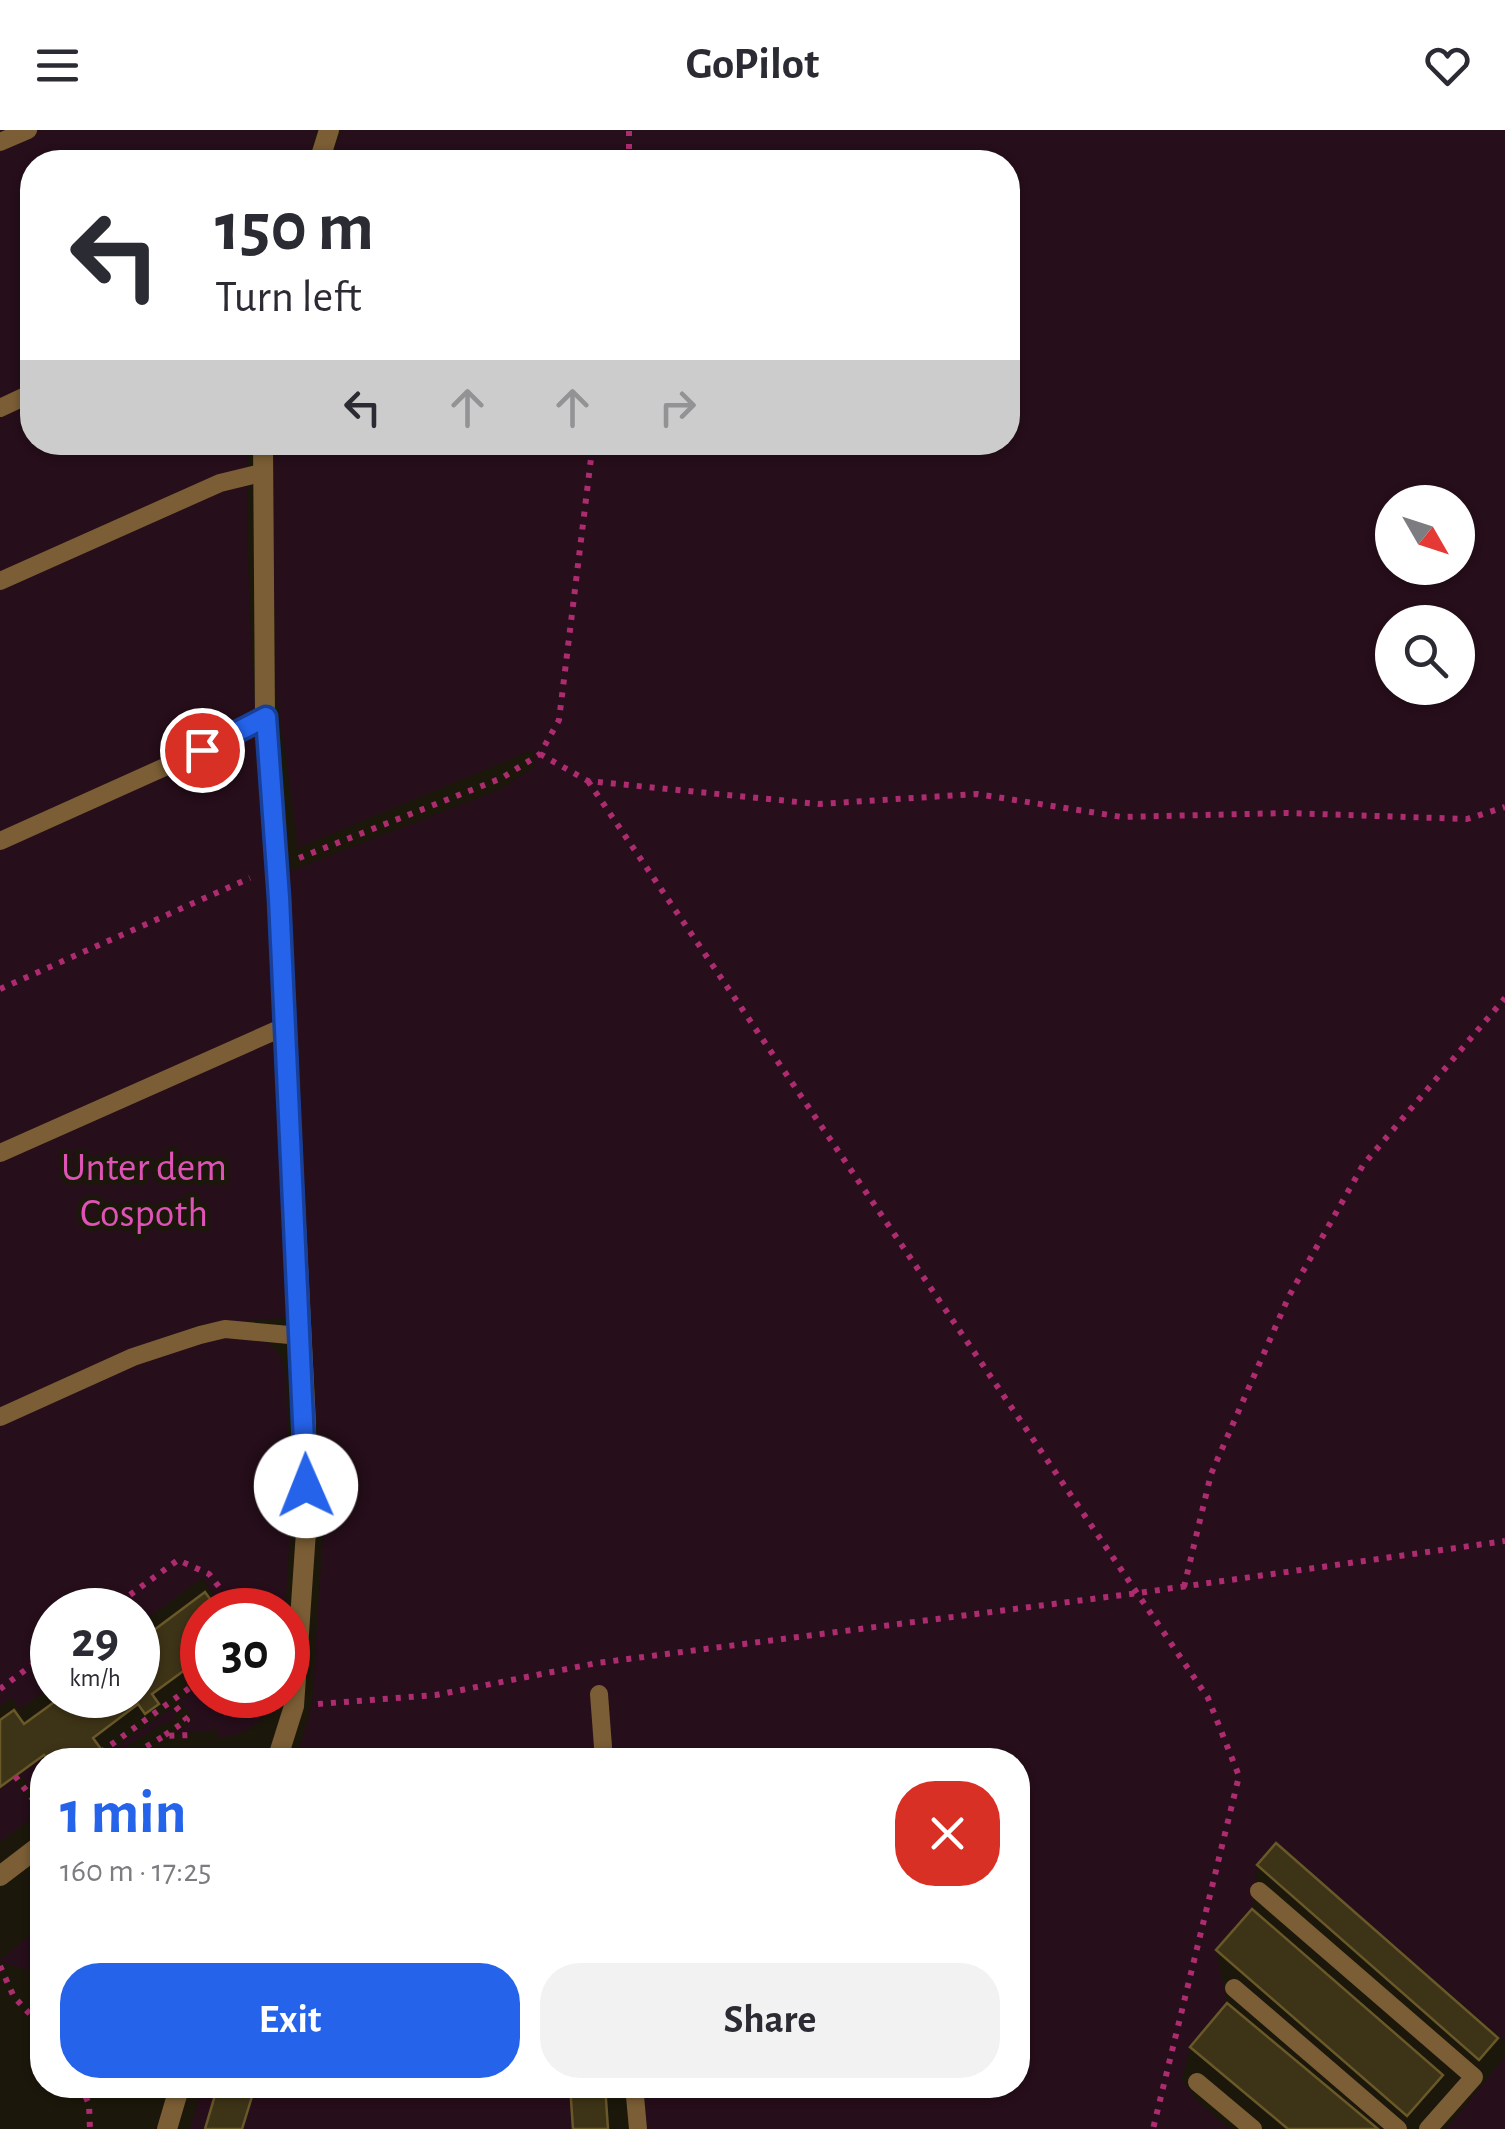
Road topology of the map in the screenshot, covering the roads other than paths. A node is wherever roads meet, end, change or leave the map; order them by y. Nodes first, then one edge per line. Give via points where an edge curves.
1 (28, 130) edge
2 (0, 142) edge
3 (261, 455) edge
4 (260, 472) junction
5 (0, 581) edge
6 (266, 717) junction
7 (0, 840) edge
8 (286, 1026) junction
9 (0, 1154) edge
10 (300, 1336) junction
11 (0, 1417) edge
12 (599, 1694) dead end
13 (281, 1748) edge
14 (603, 1748) edge
15 (30, 1853) edge
16 (0, 1876) edge
17 (1259, 1890) dead end
18 (1234, 1988) dead end
19 (1196, 2082) dead end
20 (176, 2098) edge
21 (635, 2098) edge
22 (167, 2129) edge
23 (638, 2129) edge
24 (1253, 2129) edge
25 (1398, 2129) edge
26 (1428, 2129) edge

1 - 2 lane
3 - 4 street
4 - 5 lane
4 - 6 street
6 - 7 lane
6 - 8 street
8 - 9 lane
8 - 10 street
10 - 11 lane via 225,1329 200,1334
10 - 13 street via 307,1516 294,1706
12 - 14 lane
15 - 16 street
17 - 26 lane via 1474,2077
18 - 25 lane
19 - 24 lane
20 - 22 street
21 - 23 lane

